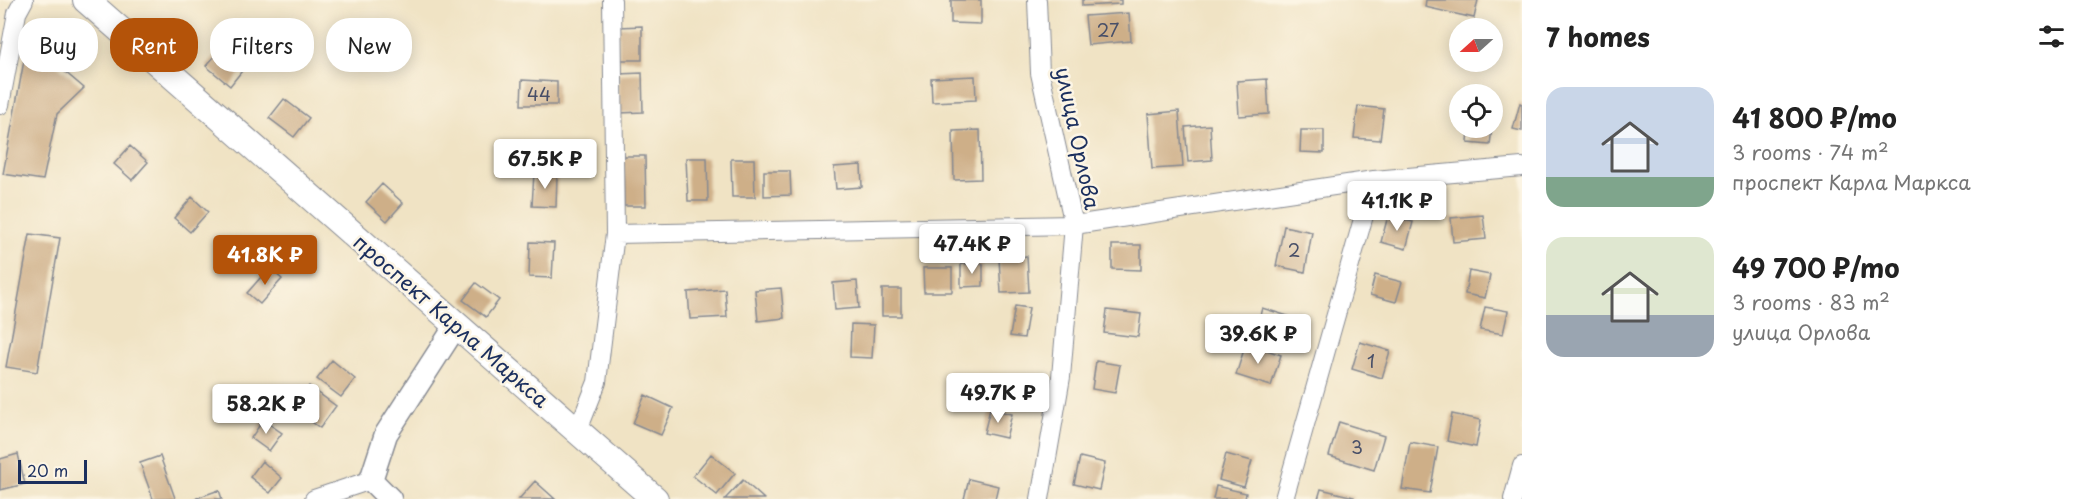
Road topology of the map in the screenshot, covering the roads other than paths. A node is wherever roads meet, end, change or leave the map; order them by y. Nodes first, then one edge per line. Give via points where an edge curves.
1 (24, 0) edge
2 (86, 0) edge
3 (612, 0) edge
4 (1037, 0) edge
5 (0, 105) edge
6 (1522, 167) edge
7 (1374, 180) junction
8 (1074, 225) junction
9 (615, 234) junction
10 (457, 324) junction
11 (578, 430) junction
12 (1522, 466) edge
13 (371, 480) junction
14 (314, 499) edge
15 (390, 499) edge
16 (655, 499) edge
17 (1040, 499) edge
18 (1284, 499) edge
19 (1513, 499) edge

1 - 5 street via 17,13
2 - 10 main road, проспект Карла Маркса
3 - 9 street
4 - 8 street, улица Орлова via 1040,73
6 - 7 street
7 - 8 street
7 - 18 street
8 - 9 street
8 - 17 street, улица Орлова via 1061,377
9 - 11 street via 597,382
10 - 11 main road, проспект Карла Маркса
10 - 13 street via 386,434
11 - 16 main road, проспект Карла Маркса
12 - 19 street
13 - 14 street
13 - 15 street

